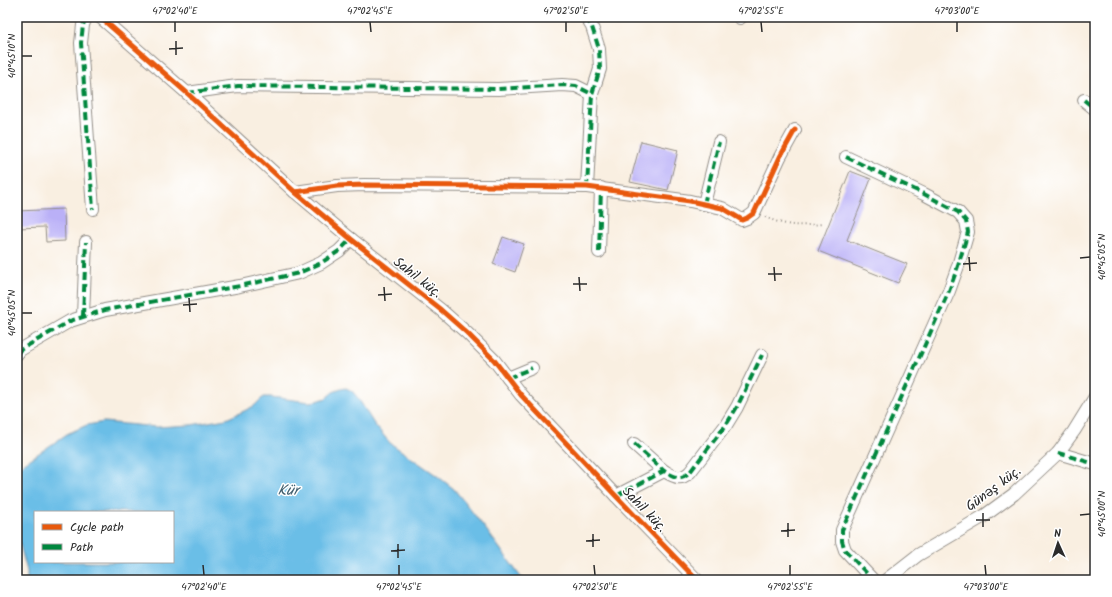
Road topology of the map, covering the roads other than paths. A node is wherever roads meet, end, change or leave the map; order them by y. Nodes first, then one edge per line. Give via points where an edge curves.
1 (86, 17) edge
2 (100, 17) edge
3 (586, 17) edge
4 (187, 93) junction
5 (592, 94) junction
6 (1084, 100) dead end
7 (1095, 109) edge
8 (795, 130) dead end
9 (719, 142) dead end
10 (846, 157) dead end
11 (587, 186) junction
12 (601, 188) junction
13 (295, 192) junction
14 (704, 204) junction
15 (93, 209) dead end
16 (351, 239) junction
17 (86, 242) dead end
18 (600, 252) dead end
19 (83, 316) junction
20 (18, 351) edge
21 (762, 355) dead end
22 (532, 368) dead end
23 (508, 378) junction
24 (1095, 397) edge
25 (634, 444) dead end
26 (1058, 453) junction
27 (1095, 464) edge
28 (664, 471) junction
29 (616, 496) junction
30 (697, 580) edge
31 (873, 580) edge
32 (886, 580) edge

1 - 15 street via 82,43
2 - 4 street, Sahil küç.
3 - 5 street via 599,49 600,69
4 - 5 street via 238,86 498,89 562,85 576,86
4 - 13 street, Sahil küç.
5 - 11 street
6 - 7 street
8 - 14 street via 754,213 742,220 722,208
9 - 14 street
10 - 31 street via 958,212 966,221 968,232 949,291 842,530 845,550
11 - 12 street
11 - 13 street via 364,185
12 - 14 street
12 - 18 street
13 - 16 street, Sahil küç.
16 - 19 street via 321,263 299,273
16 - 23 street, Sahil küç. via 461,328 494,360
17 - 19 street
19 - 20 street
21 - 28 street via 726,424 690,472 685,477 676,478
22 - 23 street
23 - 29 street, Sahil küç.
24 - 26 street, Günəş küç.
25 - 28 street
26 - 27 street
26 - 32 street, Günəş küç. via 1014,494 984,516 918,555
28 - 29 street
29 - 30 street, Sahil küç.

